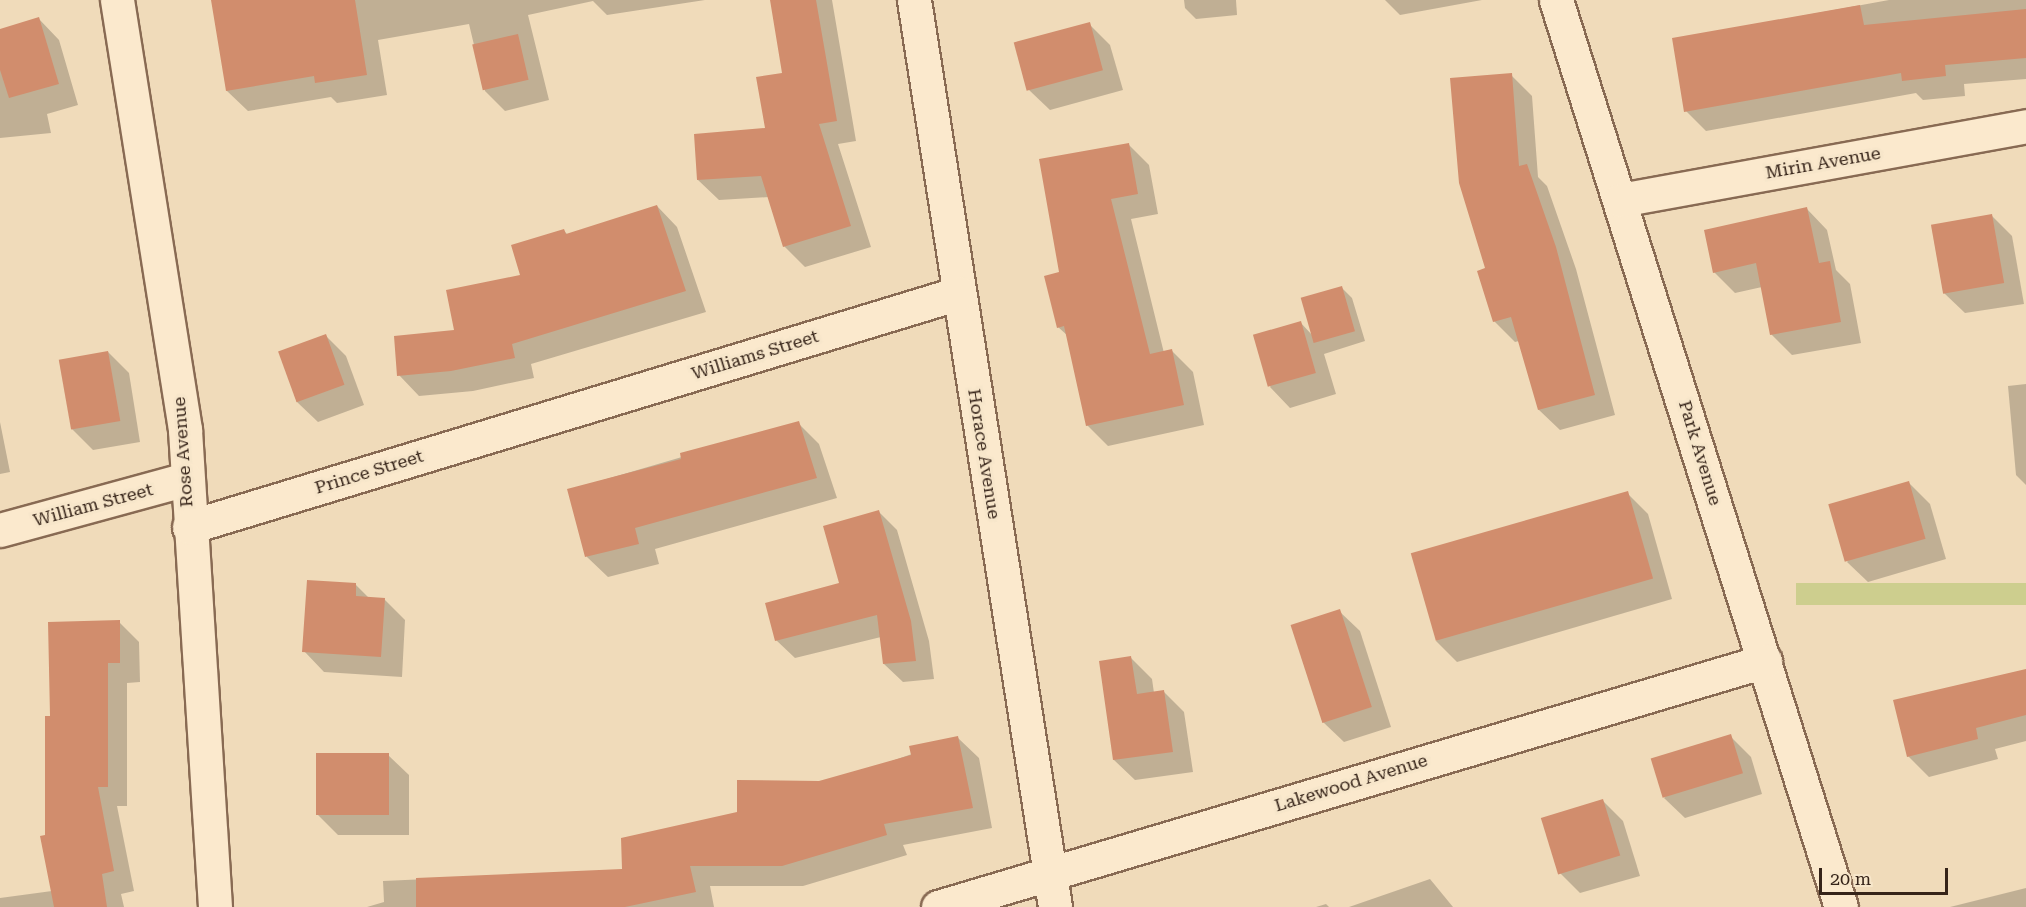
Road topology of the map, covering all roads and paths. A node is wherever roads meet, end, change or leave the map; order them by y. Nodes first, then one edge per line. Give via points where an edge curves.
1 (117, 0) edge
2 (914, 0) edge
3 (1556, 0) edge
4 (2026, 126) edge
5 (1620, 200) junction
6 (959, 293) junction
7 (550, 418) joint
8 (186, 479) junction
9 (189, 527) junction
10 (0, 530) edge
11 (1765, 661) junction
12 (1050, 873) junction
13 (215, 907) edge
14 (938, 907) edge
15 (1055, 907) edge
16 (1841, 907) edge

1 - 8 street, Rose Avenue via 185,430
2 - 6 street, Horace Avenue
3 - 5 street, Park Avenue
4 - 5 street, Mirin Avenue
5 - 11 street, Park Avenue
6 - 7 street, Williams Street
6 - 12 street, Horace Avenue
7 - 9 street, Prince Street
8 - 9 street, Rose Avenue
8 - 10 street, William Street
9 - 13 street, Rose Avenue
11 - 12 street, Lakewood Avenue
11 - 16 street, Park Avenue
12 - 14 street, Lakewood Avenue
12 - 15 street, Horace Avenue

